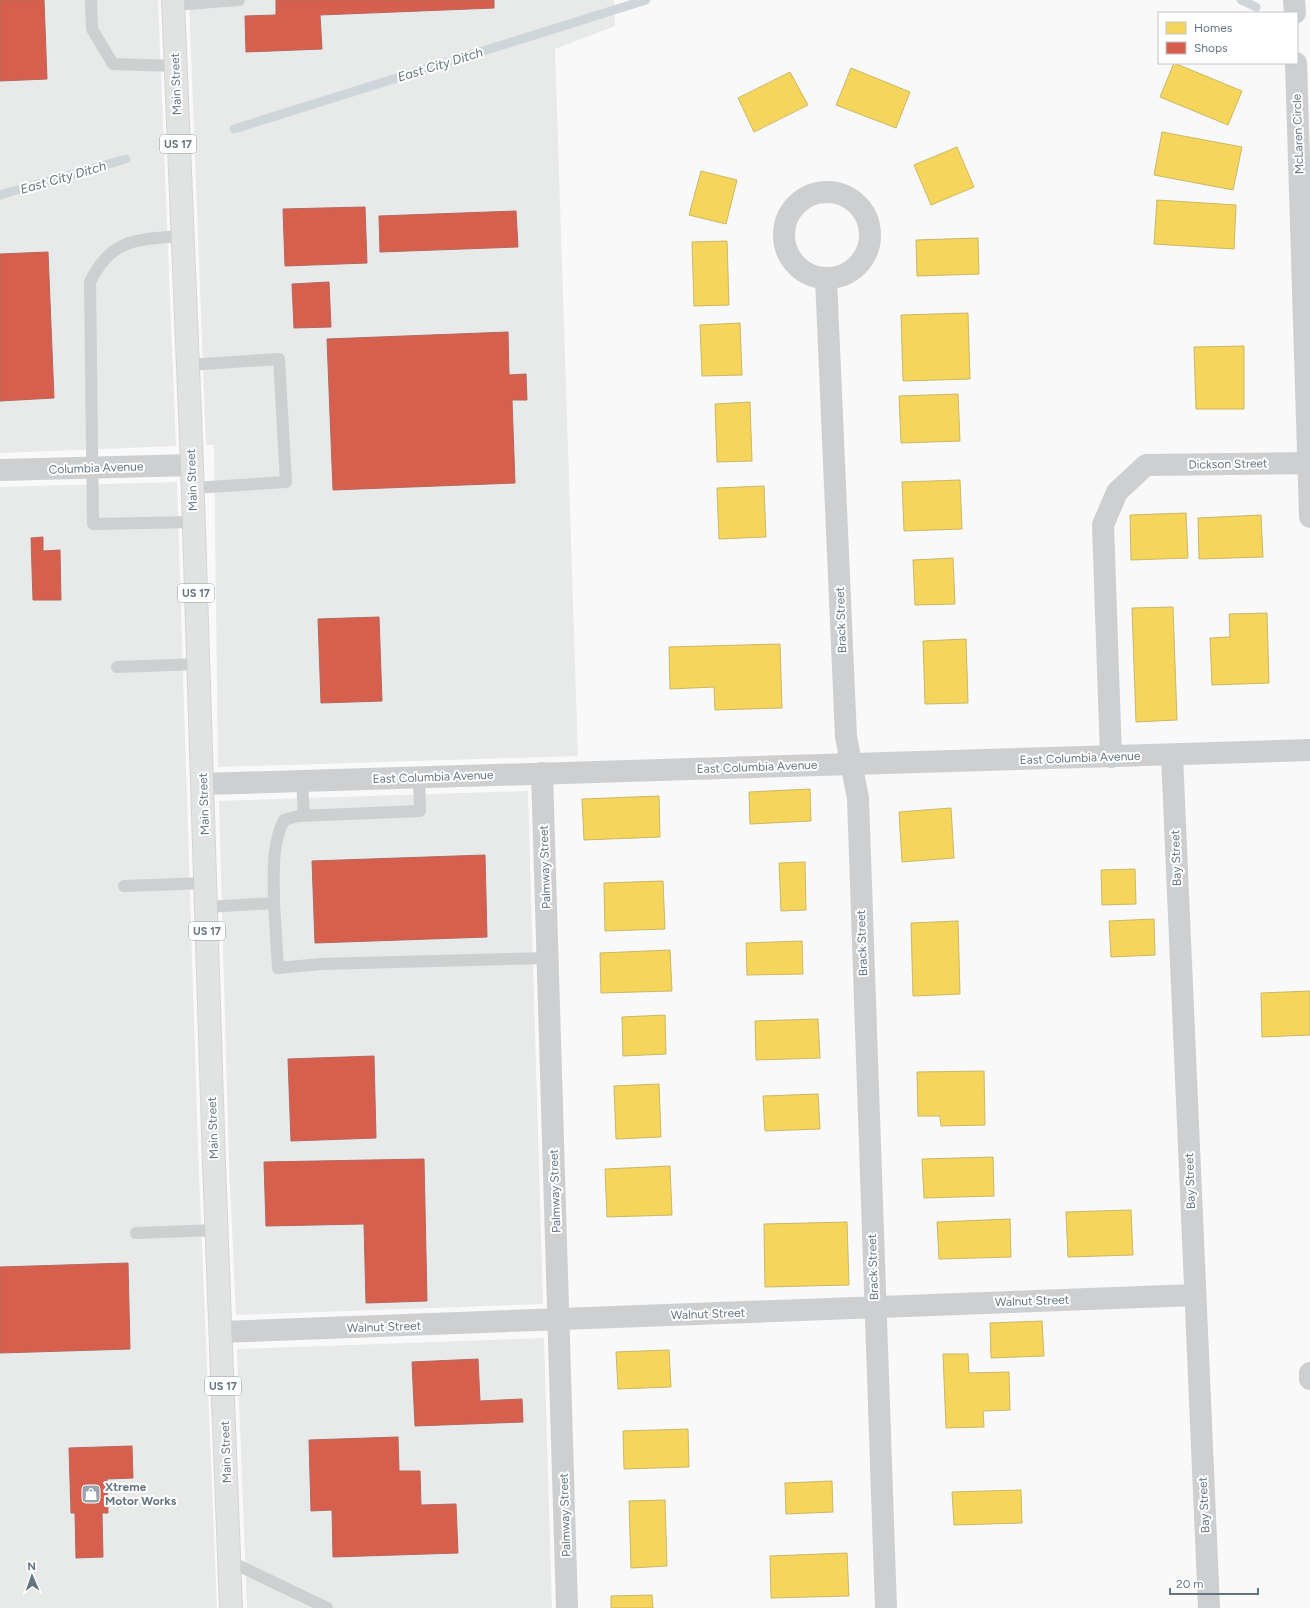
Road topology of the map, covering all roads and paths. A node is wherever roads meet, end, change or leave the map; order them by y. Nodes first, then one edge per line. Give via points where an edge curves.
1 (91, 0) edge
2 (239, 0) edge
3 (1294, 0) edge
4 (173, 2) edge
5 (1295, 12) edge
6 (1296, 64) edge
7 (176, 66) junction
8 (182, 236) junction
9 (826, 279) dead end
10 (187, 365) junction
11 (1309, 463) edge
12 (192, 465) junction
13 (91, 468) junction
14 (0, 470) edge
15 (193, 488) junction
16 (1310, 517) edge
17 (194, 522) junction
18 (199, 664) junction
19 (117, 667) dead end
20 (1310, 750) edge
21 (1172, 755) junction
22 (1111, 758) junction
23 (852, 764) junction
24 (542, 774) junction
25 (419, 777) junction
26 (302, 781) junction
27 (203, 784) junction
28 (304, 816) junction
29 (206, 884) junction
30 (124, 886) dead end
31 (274, 904) junction
32 (206, 907) junction
33 (548, 958) junction
34 (216, 1230) junction
35 (136, 1233) dead end
36 (1195, 1295) junction
37 (874, 1307) junction
38 (559, 1320) junction
39 (221, 1332) junction
40 (1310, 1373) edge
41 (1310, 1379) edge
42 (229, 1561) junction
43 (231, 1608) edge
44 (327, 1608) edge
45 (567, 1608) edge
46 (886, 1608) edge
47 (1209, 1608) edge

1 - 7 lane via 92,29 113,64
2 - 4 lane
3 - 5 street
4 - 7 main road, Main Street / US 17
6 - 11 street, McLaren Circle
7 - 8 main road, Main Street / US 17
8 - 10 main road, Main Street / US 17
8 - 13 lane via 128,242 113,251 98,266 90,282
9 - 23 street, Brack Street via 846,737
10 - 12 main road, Main Street / US 17
10 - 15 lane via 279,359 286,482
11 - 16 street, McLaren Circle
11 - 22 street, Dickson Street via 1146,465 1117,492 1103,525
12 - 13 street, Columbia Avenue
12 - 15 main road, Main Street / US 17
13 - 14 street, Columbia Avenue
13 - 17 lane via 93,524
15 - 17 main road, Main Street / US 17
17 - 18 main road, Main Street / US 17
18 - 19 lane
18 - 27 main road, Main Street / US 17
20 - 21 street, East Columbia Avenue
21 - 22 street, East Columbia Avenue
21 - 36 street, Bay Street
22 - 23 street, East Columbia Avenue
23 - 24 street, East Columbia Avenue
23 - 37 street, Brack Street via 858,798
24 - 25 street, East Columbia Avenue
24 - 33 street, Palmway Street
25 - 26 street, East Columbia Avenue
25 - 28 lane via 420,811
26 - 27 street, East Columbia Avenue
26 - 28 lane
27 - 29 main road, Main Street / US 17
28 - 31 lane via 284,820 278,833 274,853
29 - 30 lane
29 - 32 main road, Main Street / US 17
31 - 32 lane
31 - 33 lane via 278,968 321,964
32 - 34 main road, Main Street / US 17
33 - 38 street, Palmway Street
34 - 35 lane
34 - 39 main road, Main Street / US 17
36 - 37 street, Walnut Street
36 - 47 street, Bay Street
37 - 38 street, Walnut Street
37 - 46 street, Brack Street
38 - 39 street, Walnut Street
38 - 45 street, Palmway Street
39 - 42 main road, Main Street / US 17
40 - 41 street
42 - 43 main road, Main Street / US 17
42 - 44 lane

